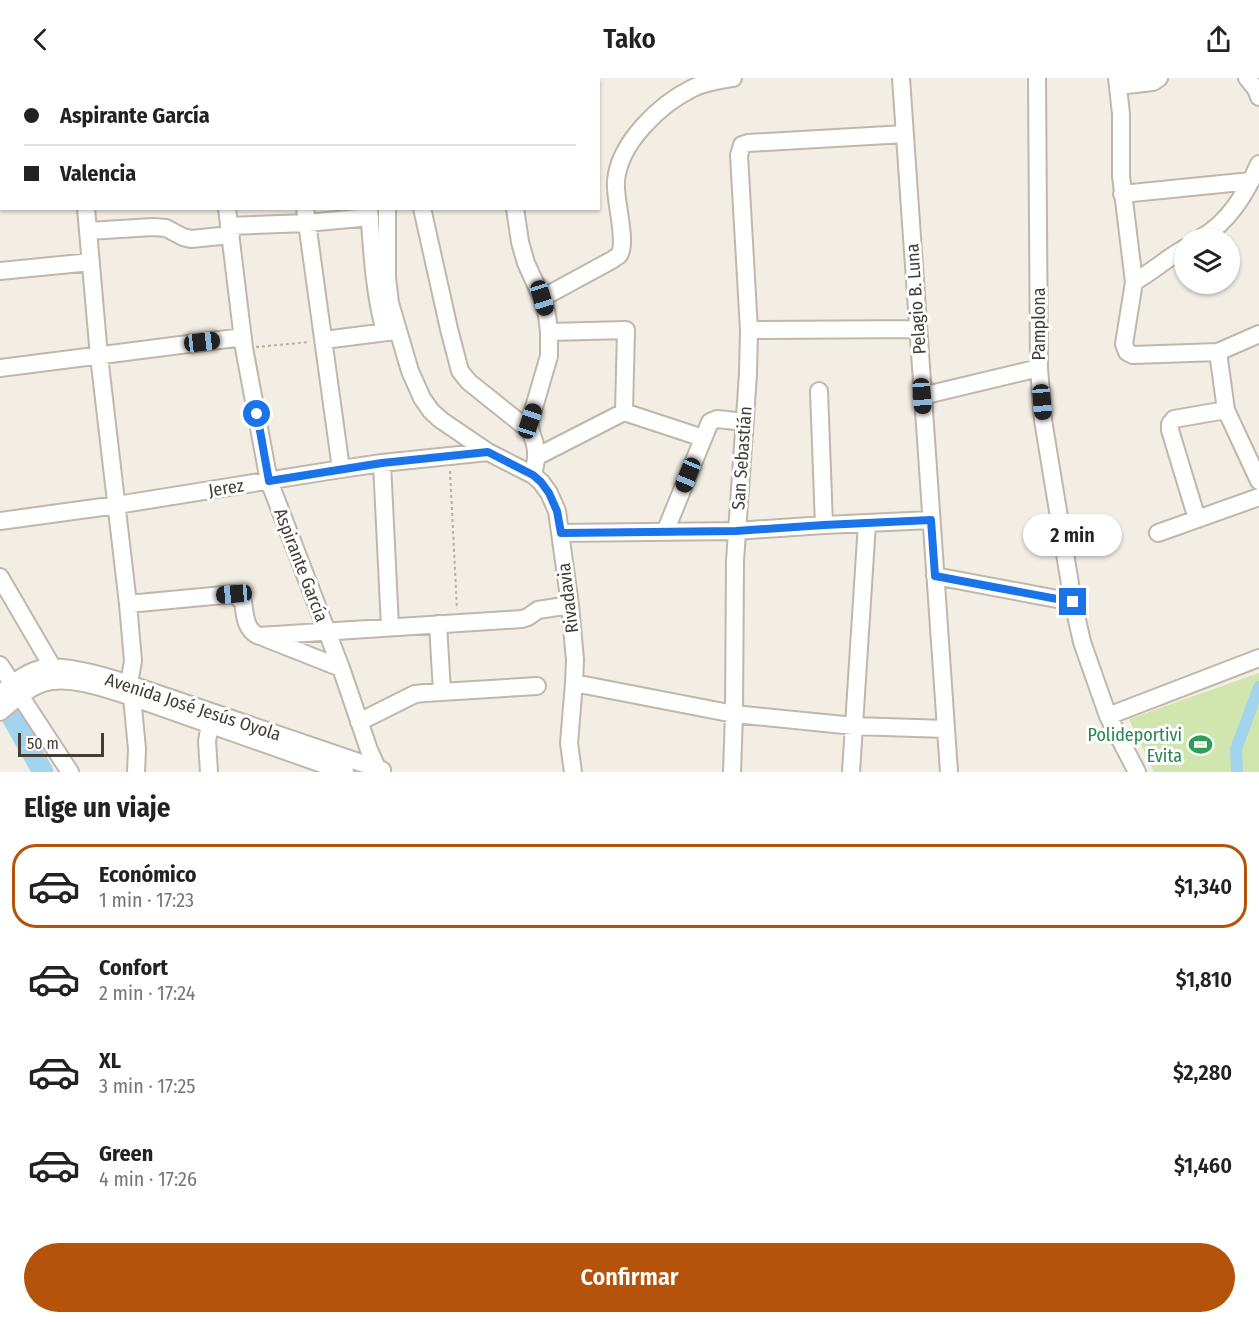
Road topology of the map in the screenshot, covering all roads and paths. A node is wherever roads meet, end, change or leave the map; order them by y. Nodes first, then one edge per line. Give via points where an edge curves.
1 (733, 78) edge
2 (901, 78) edge
3 (1037, 78) edge
4 (1159, 78) edge
5 (1247, 78) edge
6 (1117, 82) edge
7 (1259, 97) edge
8 (905, 134) junction
9 (1259, 164) edge
10 (1251, 181) junction
11 (1122, 194) junction
12 (86, 210) edge
13 (227, 210) edge
14 (387, 210) edge
15 (422, 210) edge
16 (515, 210) edge
17 (370, 213) edge
18 (306, 216) edge
19 (1216, 228) edge
20 (230, 230) junction
21 (88, 231) junction
22 (1174, 255) edge
23 (91, 262) junction
24 (0, 271) edge
25 (1134, 282) junction
26 (542, 298) junction
27 (918, 329) junction
28 (749, 330) junction
29 (391, 331) junction
30 (549, 332) junction
31 (1259, 334) edge
32 (324, 340) junction
33 (244, 343) junction
34 (1218, 352) junction
35 (99, 356) junction
36 (0, 368) edge
37 (1039, 368) junction
38 (819, 390) dead end
39 (922, 396) junction
40 (1226, 410) junction
41 (624, 412) junction
42 (745, 422) junction
43 (529, 430) junction
44 (703, 438) junction
45 (488, 452) junction
46 (449, 456) junction
47 (536, 457) junction
48 (382, 463) junction
49 (341, 469) junction
50 (533, 475) junction
51 (1259, 480) edge
52 (269, 481) junction
53 (1259, 497) edge
54 (117, 505) junction
55 (1197, 519) junction
56 (931, 520) junction
57 (0, 521) edge
58 (867, 523) junction
59 (824, 525) junction
60 (736, 531) junction
61 (665, 532) junction
62 (561, 533) junction
63 (1158, 533) dead end
64 (935, 576) junction
65 (0, 577) edge
66 (1073, 602) junction
67 (128, 604) junction
68 (570, 605) junction
69 (458, 622) junction
70 (438, 624) junction
71 (390, 627) junction
72 (327, 631) junction
73 (259, 636) junction
74 (1259, 658) edge
75 (0, 665) edge
76 (341, 668) junction
77 (55, 674) junction
78 (574, 683) junction
79 (537, 686) dead end
80 (130, 690) junction
81 (442, 692) junction
82 (8, 697) edge
83 (734, 714) junction
84 (1108, 716) junction
85 (359, 722) junction
86 (210, 724) junction
87 (854, 726) junction
88 (946, 729) junction
89 (382, 771) edge
90 (70, 772) edge
91 (136, 772) edge
92 (209, 772) edge
93 (345, 772) edge
94 (573, 772) edge
95 (732, 772) edge
96 (851, 772) edge
97 (949, 772) edge
98 (1137, 772) edge

1 - 26 street via 694,88 675,99 634,138 618,167 615,183 622,234 619,254
2 - 8 street, Pelagio B. Luna
3 - 37 street, Pamplona
4 - 6 street via 1153,82
5 - 7 street
6 - 11 street
8 - 27 street, Pelagio B. Luna
8 - 28 street, San Sebastián via 742,146 739,155
9 - 10 street
10 - 11 street
10 - 19 street via 1236,206
11 - 25 street
12 - 21 street
13 - 20 street, Aspirante García
14 - 29 street, Rivadavia
15 - 43 street via 460,371
16 - 26 street via 526,263
17 - 18 street
17 - 29 street via 381,316
18 - 20 street
18 - 32 street
20 - 21 street via 191,239 166,228
20 - 33 street, Aspirante García
21 - 23 street
22 - 25 street
23 - 24 street
23 - 35 street
25 - 34 street via 1124,344 1127,352
26 - 30 street
27 - 28 street
27 - 39 street, Pelagio B. Luna
28 - 42 street, San Sebastián
29 - 32 street
29 - 45 street, Rivadavia via 431,411
30 - 41 street via 626,330
30 - 43 street via 549,356
31 - 34 street
32 - 33 path
32 - 49 street
33 - 35 street
33 - 52 street, Aspirante García
34 - 40 street
35 - 36 street
35 - 54 street
37 - 39 street
37 - 66 street, Pamplona via 1043,420
38 - 59 street
39 - 56 street, Pelagio B. Luna
40 - 51 street
40 - 55 street via 1174,419 1170,424
41 - 44 street
41 - 47 street
42 - 44 street via 717,419 710,422
42 - 60 street, San Sebastián
43 - 47 street
44 - 61 street
45 - 46 street, Jerez
45 - 50 street, Rivadavia
46 - 48 street, Jerez
46 - 69 path
47 - 50 street
48 - 49 street, Jerez
48 - 71 street
49 - 52 street, Jerez
50 - 62 street, Rivadavia via 549,493
52 - 54 street, Jerez
52 - 72 street, Aspirante García
53 - 55 street
54 - 57 street, Jerez
54 - 67 street
55 - 63 street
56 - 58 street
56 - 64 street, Pelagio B. Luna
58 - 59 street
58 - 87 street
59 - 60 street
60 - 61 street
60 - 83 street, San Sebastián
61 - 62 street
62 - 68 street, Rivadavia
64 - 66 street
64 - 88 street, Pelagio B. Luna
65 - 77 street
66 - 84 street, Pamplona via 1082,642
67 - 73 street via 234,594 243,602 247,625
67 - 80 street via 133,661
68 - 69 street via 538,610 522,619
68 - 78 street, Rivadavia
69 - 70 street
70 - 71 street
70 - 81 street
71 - 72 street
72 - 73 street
72 - 76 street, Aspirante García
73 - 76 street
74 - 84 street
75 - 82 street
76 - 85 street, Aspirante García
77 - 80 street via 69,681
77 - 82 street via 41,669 28,674
78 - 83 street
78 - 94 street, Rivadavia via 569,743
79 - 81 street
80 - 86 street
80 - 89 street, Avenida José Jesús Oyola
80 - 91 street
81 - 85 street via 416,694
82 - 90 street
83 - 87 street
83 - 95 street, San Sebastián
84 - 98 street, Pamplona
85 - 89 street, Aspirante García
86 - 92 street
86 - 93 street
87 - 88 street
87 - 96 street
88 - 97 street, Pelagio B. Luna

